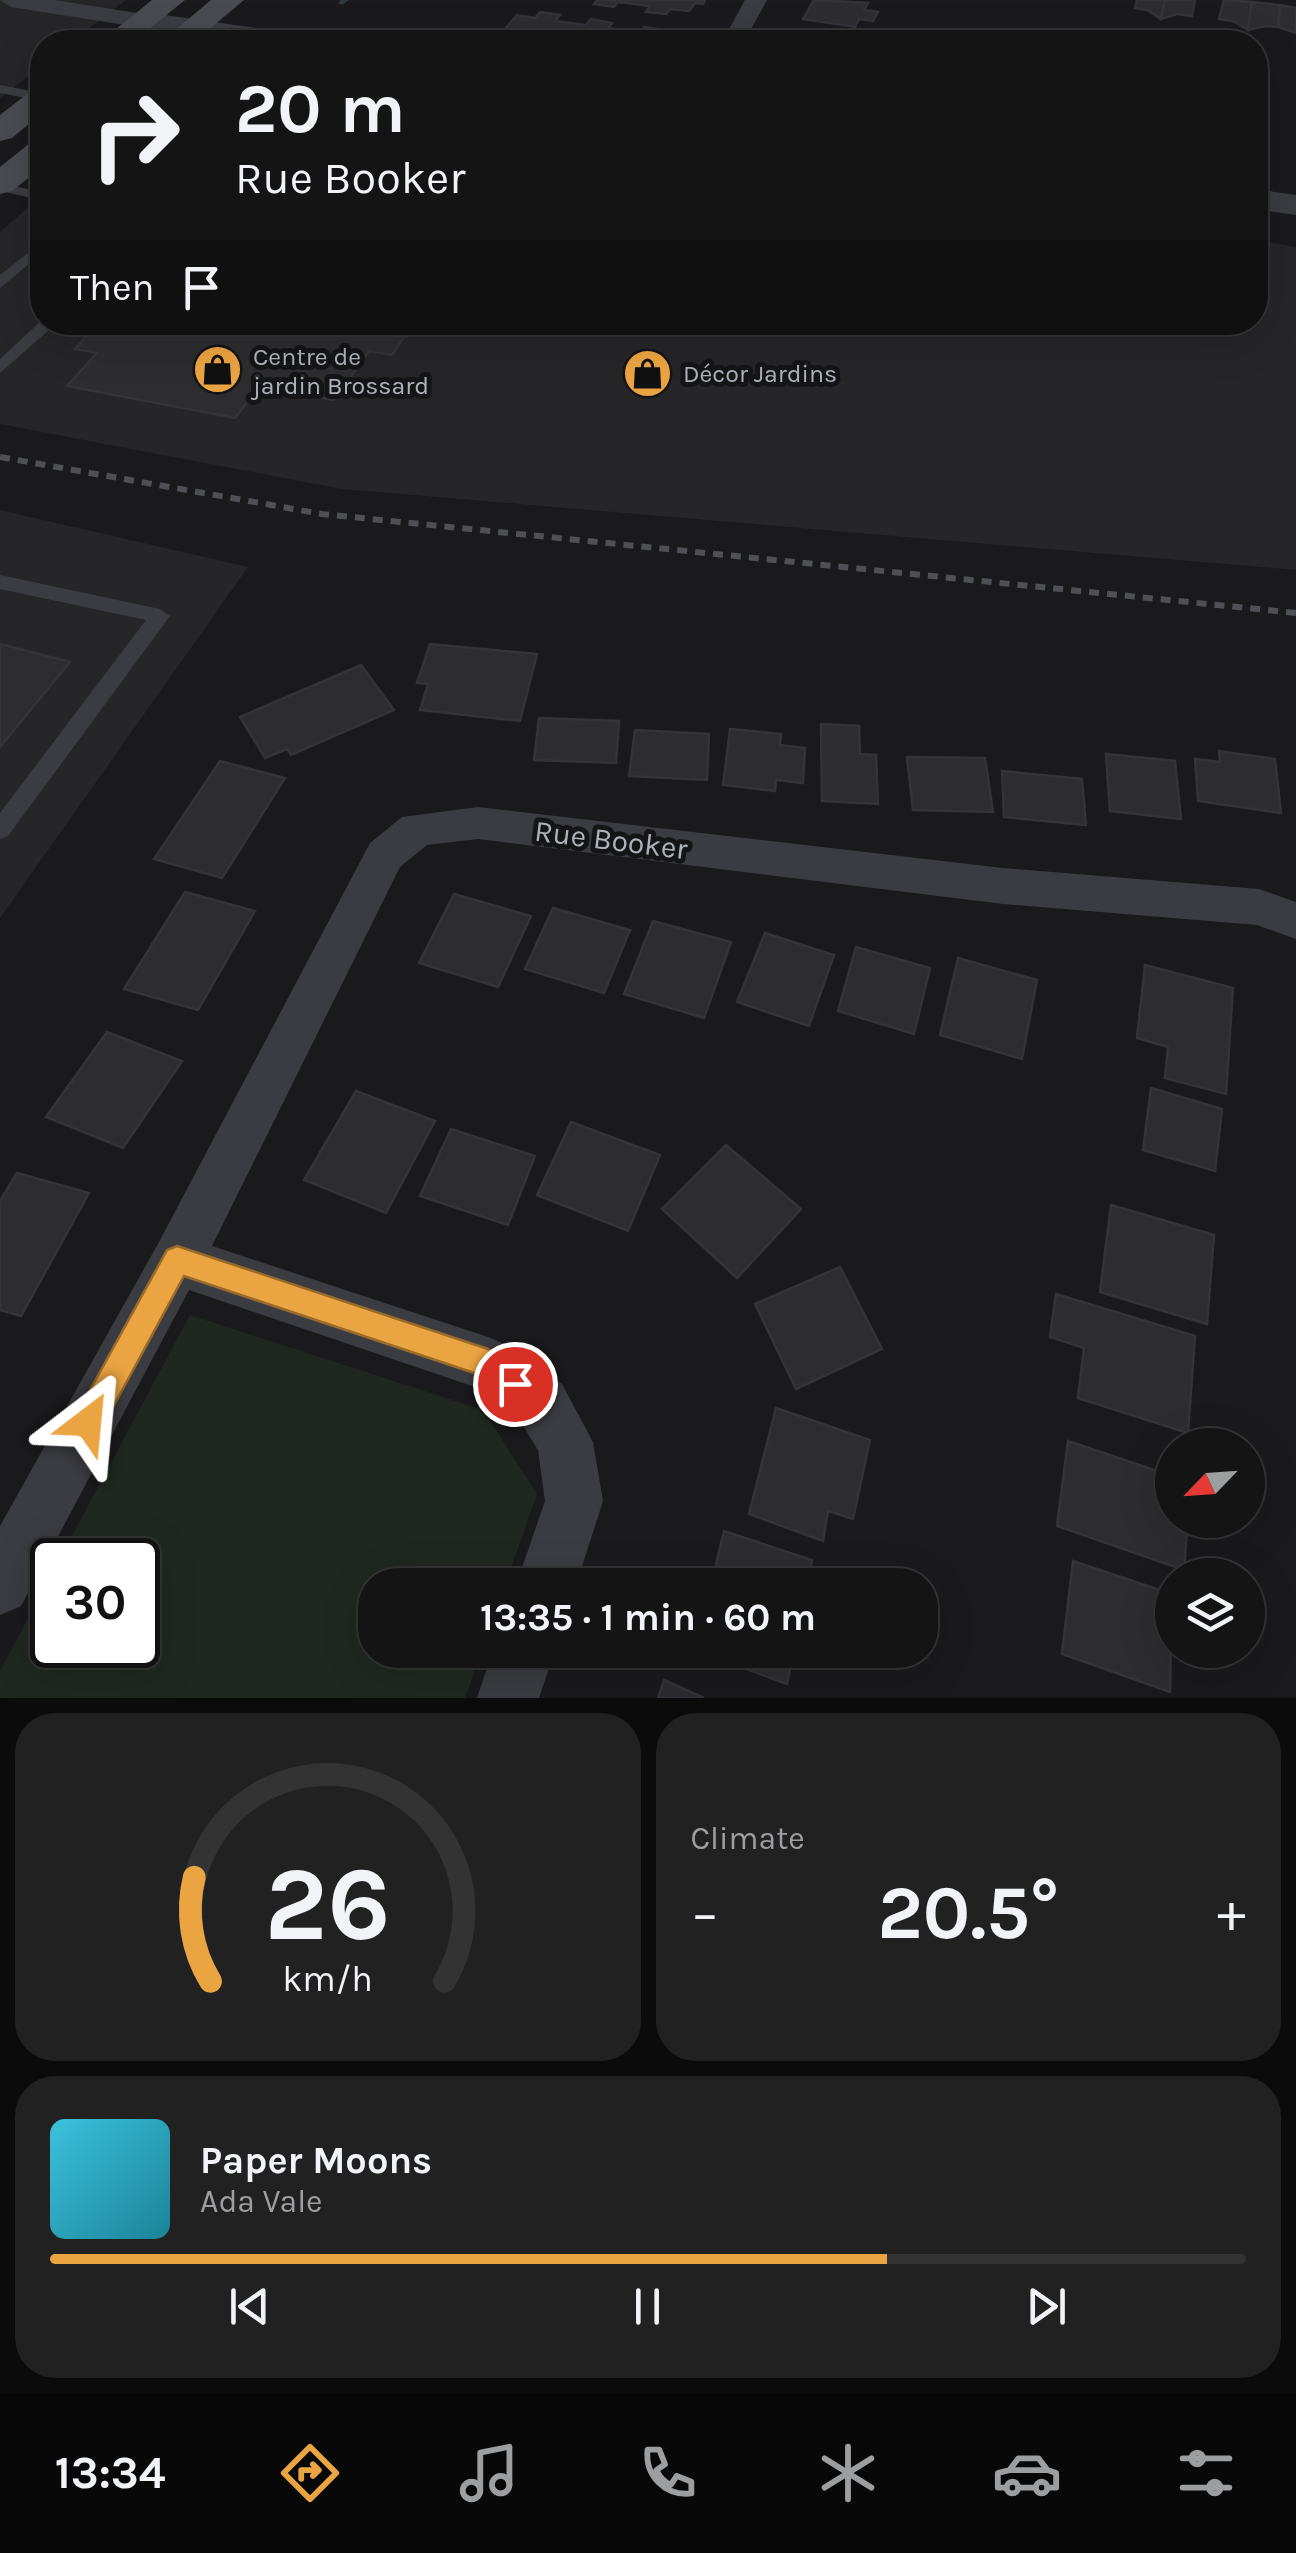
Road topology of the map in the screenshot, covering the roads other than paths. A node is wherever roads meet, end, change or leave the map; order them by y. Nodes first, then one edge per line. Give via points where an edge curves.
1 (11, 0) edge
2 (170, 0) edge
3 (228, 0) edge
4 (756, 0) edge
5 (144, 21) junction
6 (132, 30) edge
7 (170, 30) edge
8 (191, 30) edge
9 (740, 30) edge
10 (0, 89) edge
11 (30, 95) edge
12 (30, 108) edge
13 (0, 132) edge
14 (30, 163) edge
15 (0, 186) edge
16 (30, 193) edge
17 (1268, 200) edge
18 (1296, 205) edge
19 (30, 257) edge
20 (0, 283) edge
21 (36, 335) edge
22 (0, 368) edge
23 (0, 582) edge
24 (0, 830) edge
25 (1296, 921) edge
26 (177, 1260) junction
27 (552, 1568) edge
28 (0, 1584) edge
29 (518, 1668) edge
30 (508, 1698) edge

1 - 5 street
2 - 5 main road
3 - 8 main road
4 - 9 street
5 - 6 main road
5 - 7 street
10 - 11 lane
12 - 13 main road
14 - 15 main road
15 - 16 lane
17 - 18 street
19 - 20 lane
21 - 22 lane
23 - 24 lane via 160,616
25 - 26 street, Rue Booker via 1259,906 965,882 478,823 417,829 385,855
26 - 27 street via 488,1364 542,1404 565,1442 574,1501
26 - 28 street, Rue Booker
29 - 30 street

